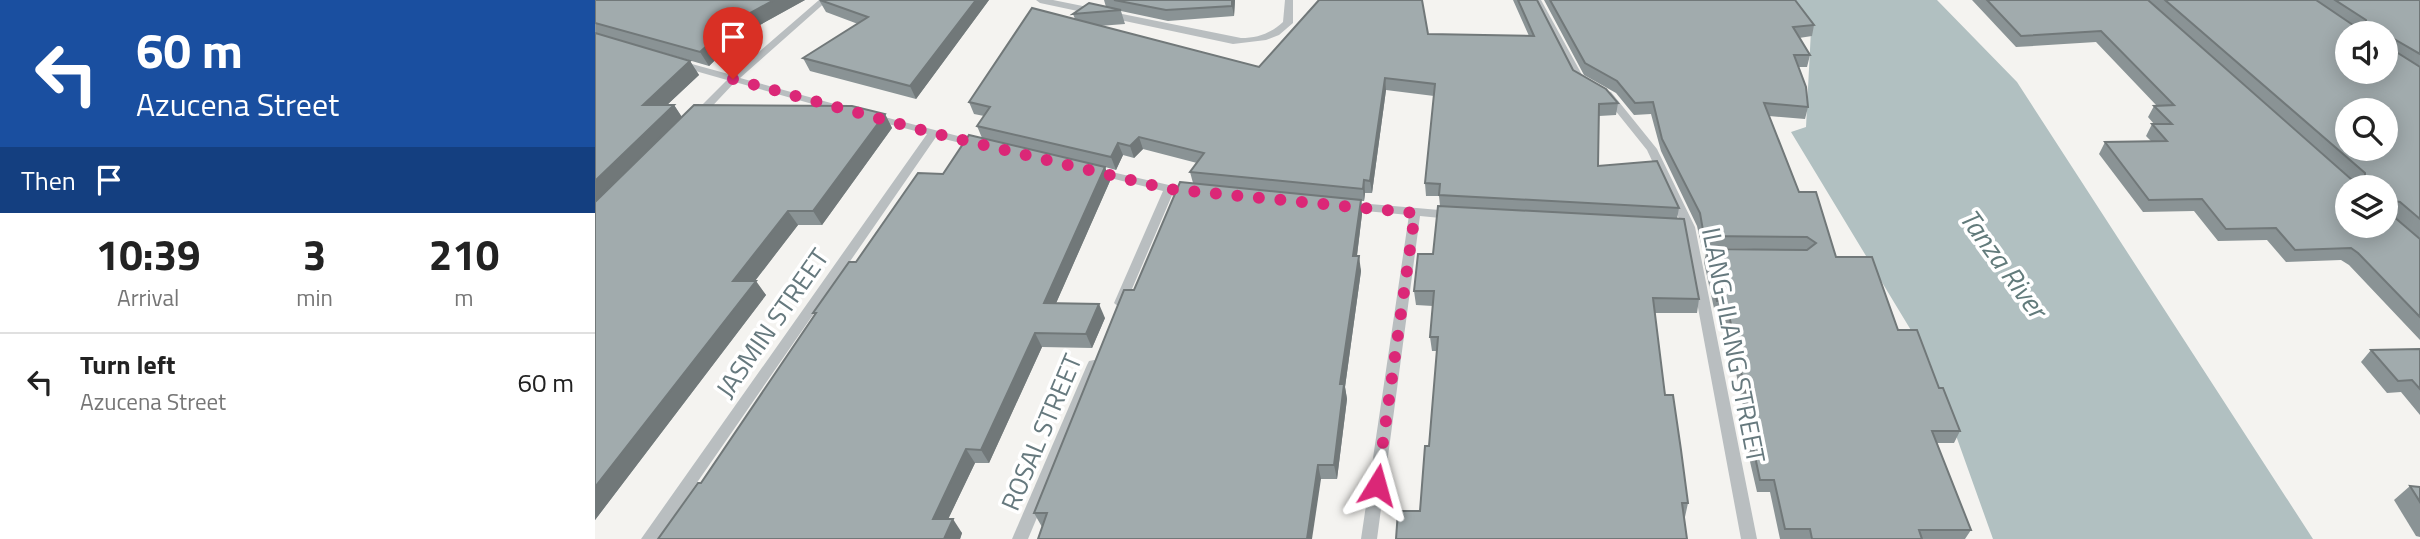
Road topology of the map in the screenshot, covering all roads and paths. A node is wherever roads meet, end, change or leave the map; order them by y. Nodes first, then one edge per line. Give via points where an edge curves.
1 (824, 0) edge
2 (1040, 0) edge
3 (1289, 0) edge
4 (1537, 0) edge
5 (1071, 3) edge
6 (670, 61) edge
7 (733, 79) junction
8 (853, 112) edge
9 (866, 116) edge
10 (694, 119) edge
11 (933, 133) junction
12 (998, 149) edge
13 (1077, 167) edge
14 (1169, 189) junction
15 (1210, 193) edge
16 (1333, 205) edge
17 (1415, 213) junction
18 (1469, 216) edge
19 (1675, 226) edge
20 (1689, 227) junction
21 (1116, 314) edge
22 (1100, 352) edge
23 (649, 539) edge
24 (1020, 539) edge
25 (1369, 539) edge
26 (1749, 539) edge

1 - 7 street
2 - 5 street
3 - 5 street via 1287,23 1266,39 1233,41
4 - 20 street, ILANG-ILANG STREET via 1578,79 1611,97 1652,149
6 - 7 street
7 - 8 street
7 - 10 street
9 - 11 street
11 - 12 street
11 - 23 street, JASMIN STREET
13 - 14 street
14 - 15 street
14 - 21 street
16 - 17 street
17 - 18 street
17 - 25 street
19 - 20 street
20 - 26 street, ILANG-ILANG STREET via 1700,255
22 - 24 street, ROSAL STREET

